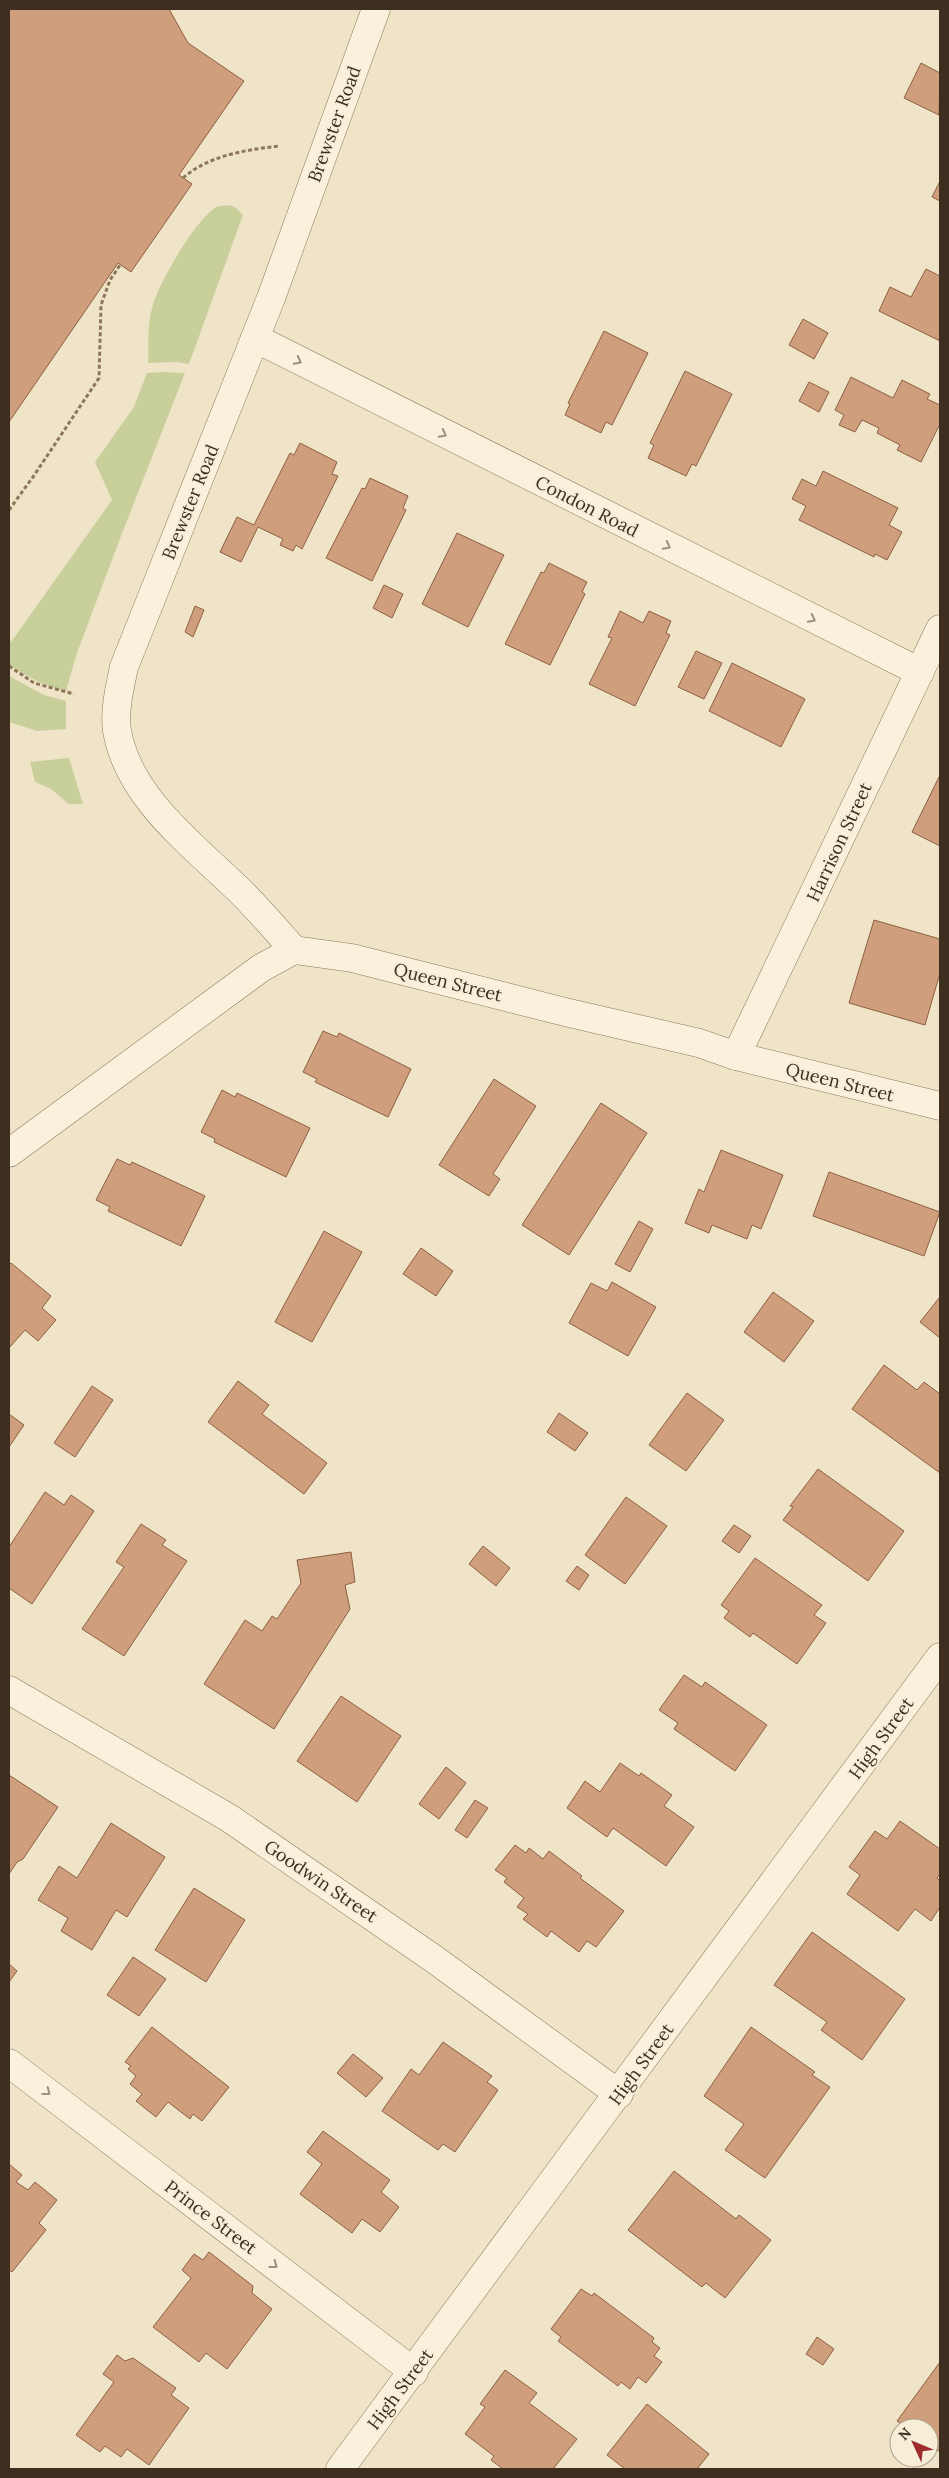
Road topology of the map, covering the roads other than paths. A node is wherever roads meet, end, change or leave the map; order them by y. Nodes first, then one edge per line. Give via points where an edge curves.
1 (376, 9) edge
2 (255, 338) junction
3 (940, 629) edge
4 (920, 672) junction
5 (294, 950) junction
6 (736, 1056) junction
7 (940, 1106) edge
8 (9, 1153) edge
9 (940, 1657) edge
10 (9, 1690) edge
11 (9, 2063) edge
12 (619, 2094) junction
13 (414, 2372) junction
14 (340, 2469) edge

1 - 2 street, Brewster Road
2 -> 4 street, Condon Road
2 - 5 street, Brewster Road via 124,667 117,701 117,731 130,769 144,793
3 - 4 street, Harrison Street
4 - 6 street, Harrison Street
5 - 6 street, Queen Street via 352,958 699,1043
5 - 8 street via 261,968
6 - 7 street, Queen Street
9 - 12 street, High Street
10 - 12 street, Goodwin Street via 229,1818 434,1959
11 -> 13 street, Prince Street
12 - 13 street, High Street
13 - 14 street, High Street

